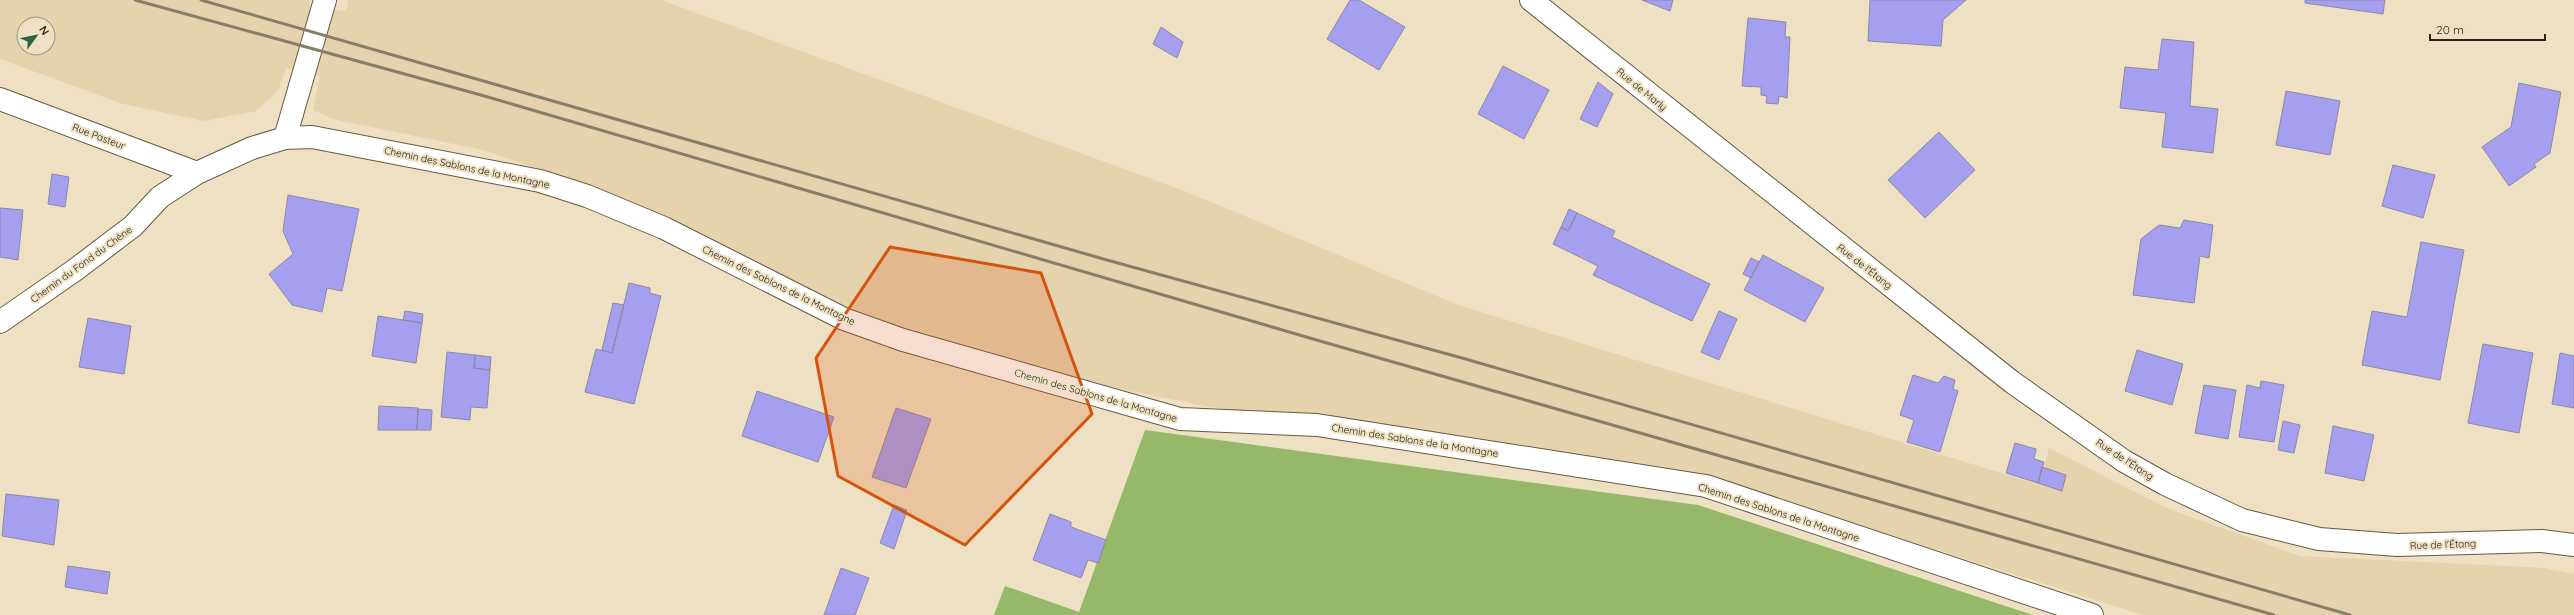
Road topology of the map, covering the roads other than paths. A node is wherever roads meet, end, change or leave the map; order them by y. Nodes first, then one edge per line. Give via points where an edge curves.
1 (325, 0) edge
2 (1531, 0) edge
3 (0, 99) edge
4 (284, 138) junction
5 (197, 173) junction
6 (1752, 177) joint
7 (0, 322) edge
8 (2574, 545) edge
9 (2092, 615) edge

1 - 4 street
2 - 6 street, Rue de Marly
3 - 5 street, Rue Pasteur
4 - 5 street, Chemin du Fond du Chêne via 252,148
4 - 9 street, Chemin des Sablons de la Montagne via 312,137 540,180 587,196 664,228 844,319 903,340 1180,419 1317,425 1706,486
5 - 7 street, Chemin du Fond du Chêne via 160,197 133,226 75,270
6 - 8 street, Rue de l'Étang via 2012,382 2106,448 2165,484 2242,520 2319,539 2397,546 2542,540

